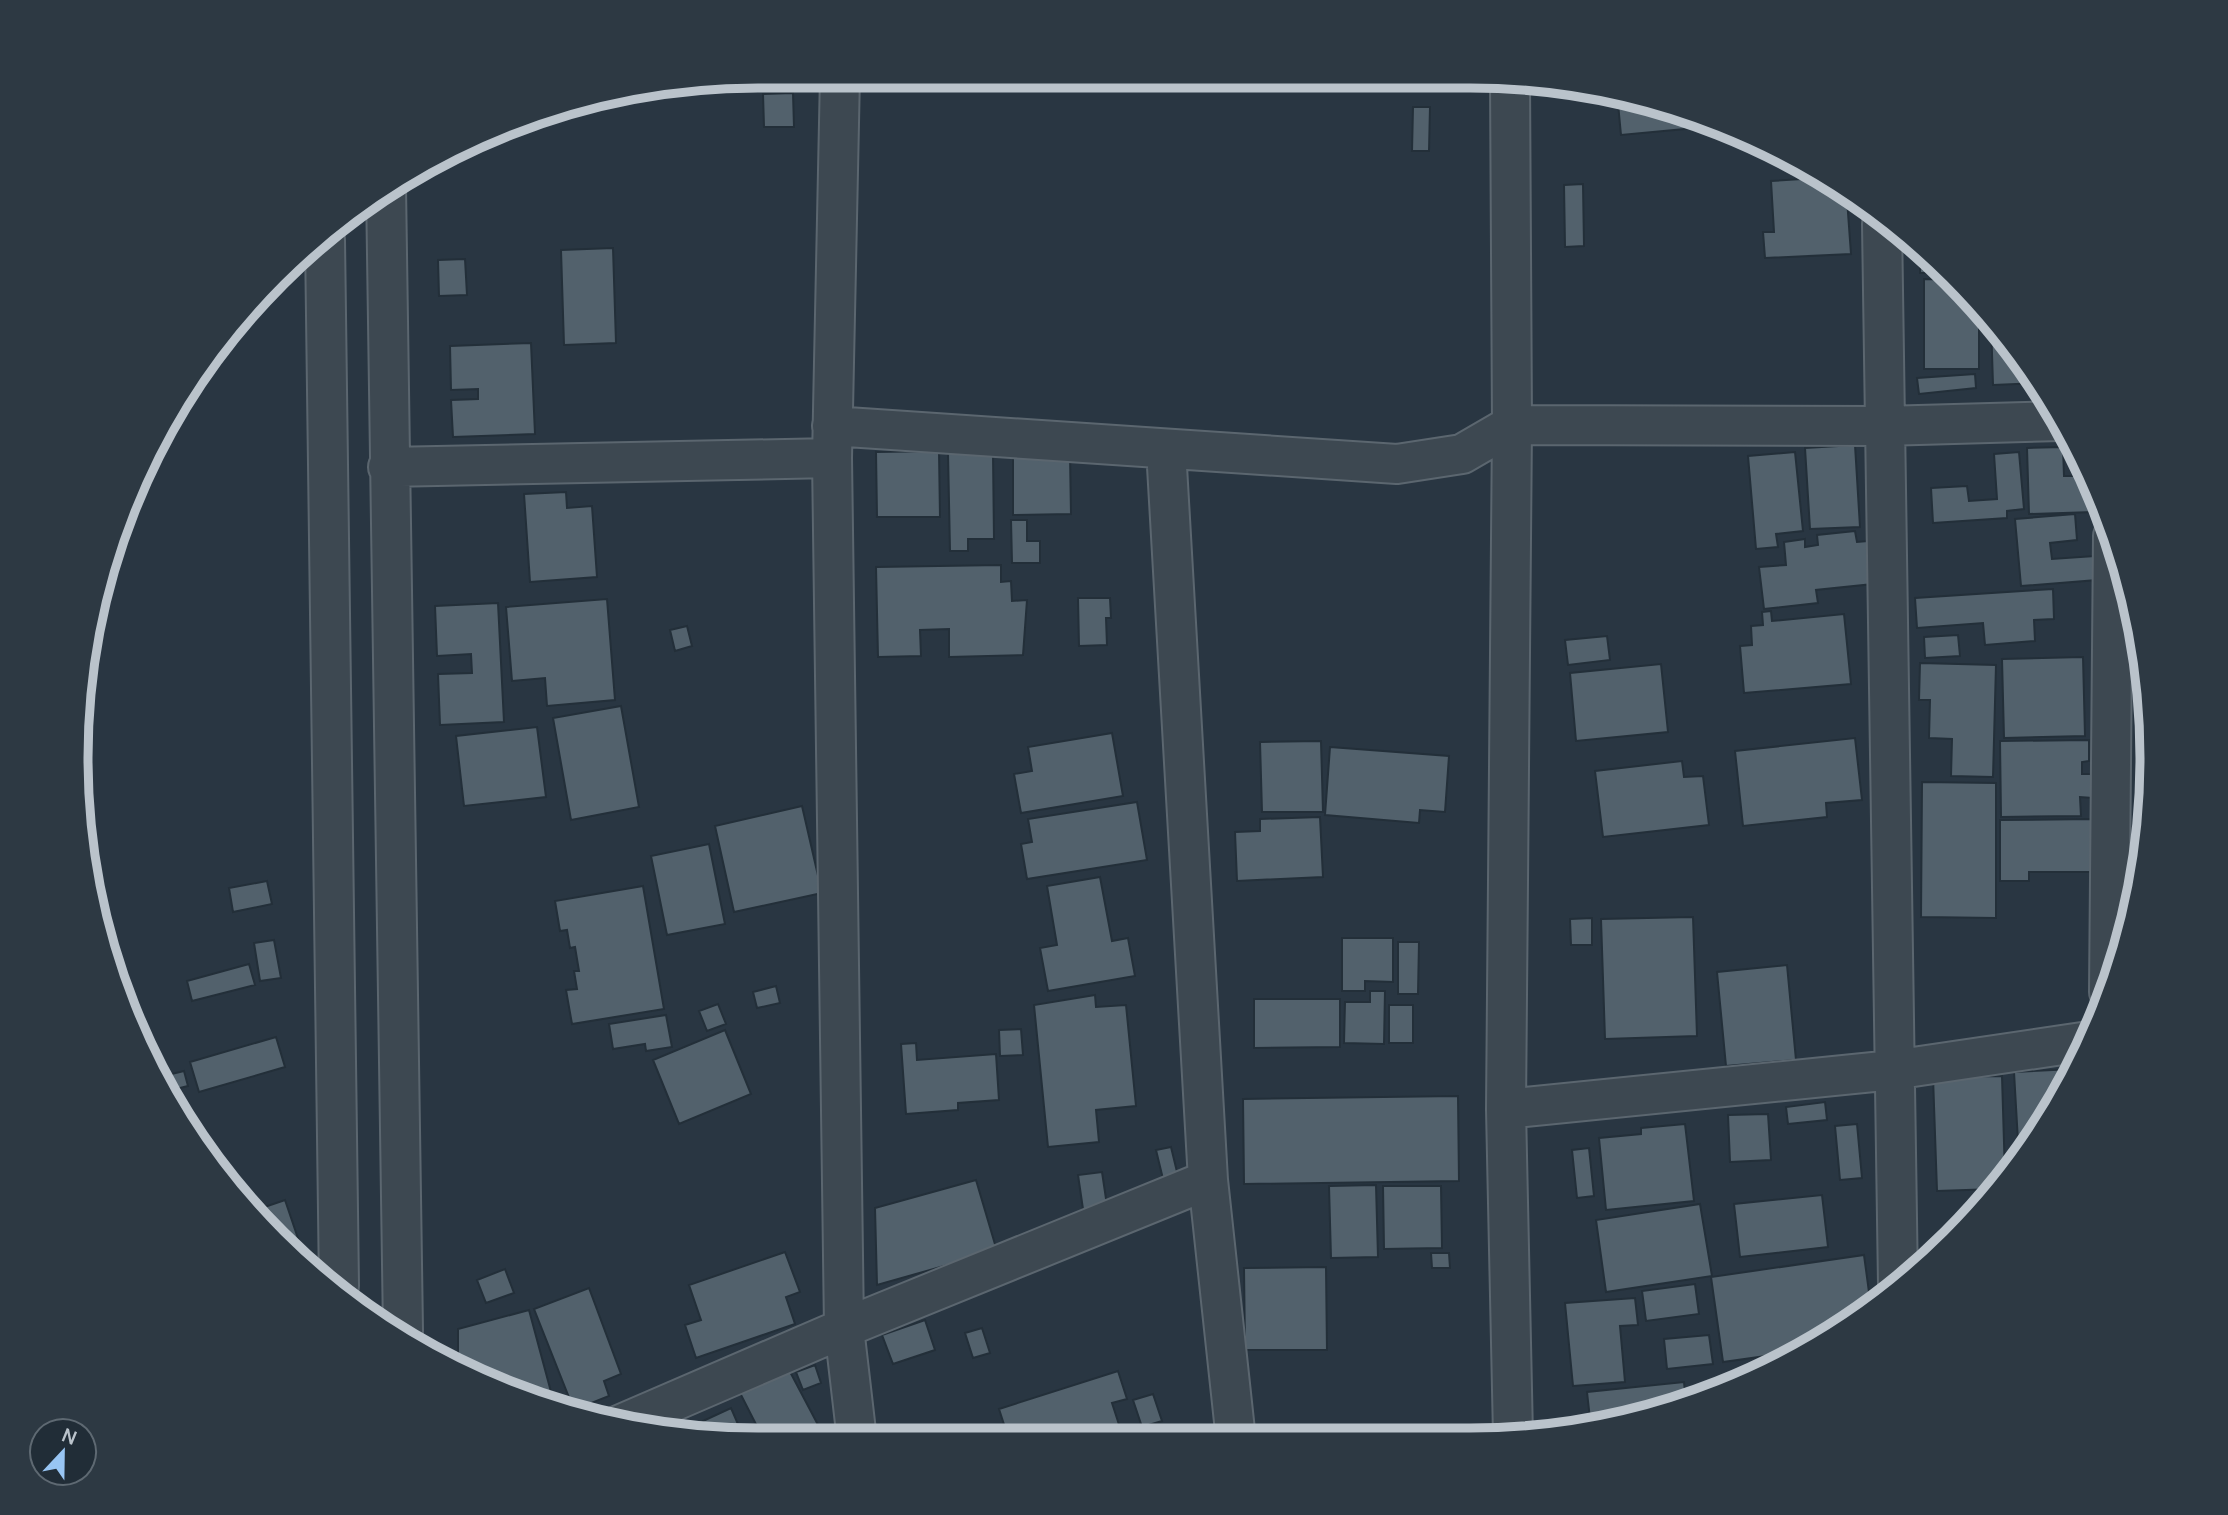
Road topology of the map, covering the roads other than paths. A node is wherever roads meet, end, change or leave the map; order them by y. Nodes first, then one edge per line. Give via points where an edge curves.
1 (840, 88) edge
2 (1510, 89) edge
3 (386, 199) edge
4 (1882, 229) edge
5 (325, 247) edge
6 (2050, 421) edge
7 (1513, 425) junction
8 (1883, 426) junction
9 (832, 442) junction
10 (1166, 449) junction
11 (388, 467) junction
12 (2113, 567) edge
13 (2109, 959) edge
14 (2076, 1043) edge
15 (1893, 1070) junction
16 (1506, 1110) junction
17 (1208, 1180) junction
18 (1898, 1273) edge
19 (339, 1280) edge
20 (403, 1326) edge
21 (844, 1328) junction
22 (638, 1417) edge
23 (1513, 1426) edge
24 (856, 1428) edge
25 (1235, 1428) edge

1 - 9 street
2 - 7 street
3 - 11 street
4 - 8 street
5 - 19 street
6 - 8 street
7 - 8 street
7 - 10 street via 1462,454 1397,464
7 - 16 street
8 - 15 street
9 - 10 street
9 - 11 street
9 - 21 street
10 - 17 street
11 - 20 street
12 - 13 street
14 - 15 street
15 - 16 street
15 - 18 street
16 - 23 street
17 - 21 street
17 - 25 street
21 - 22 street
21 - 24 street

